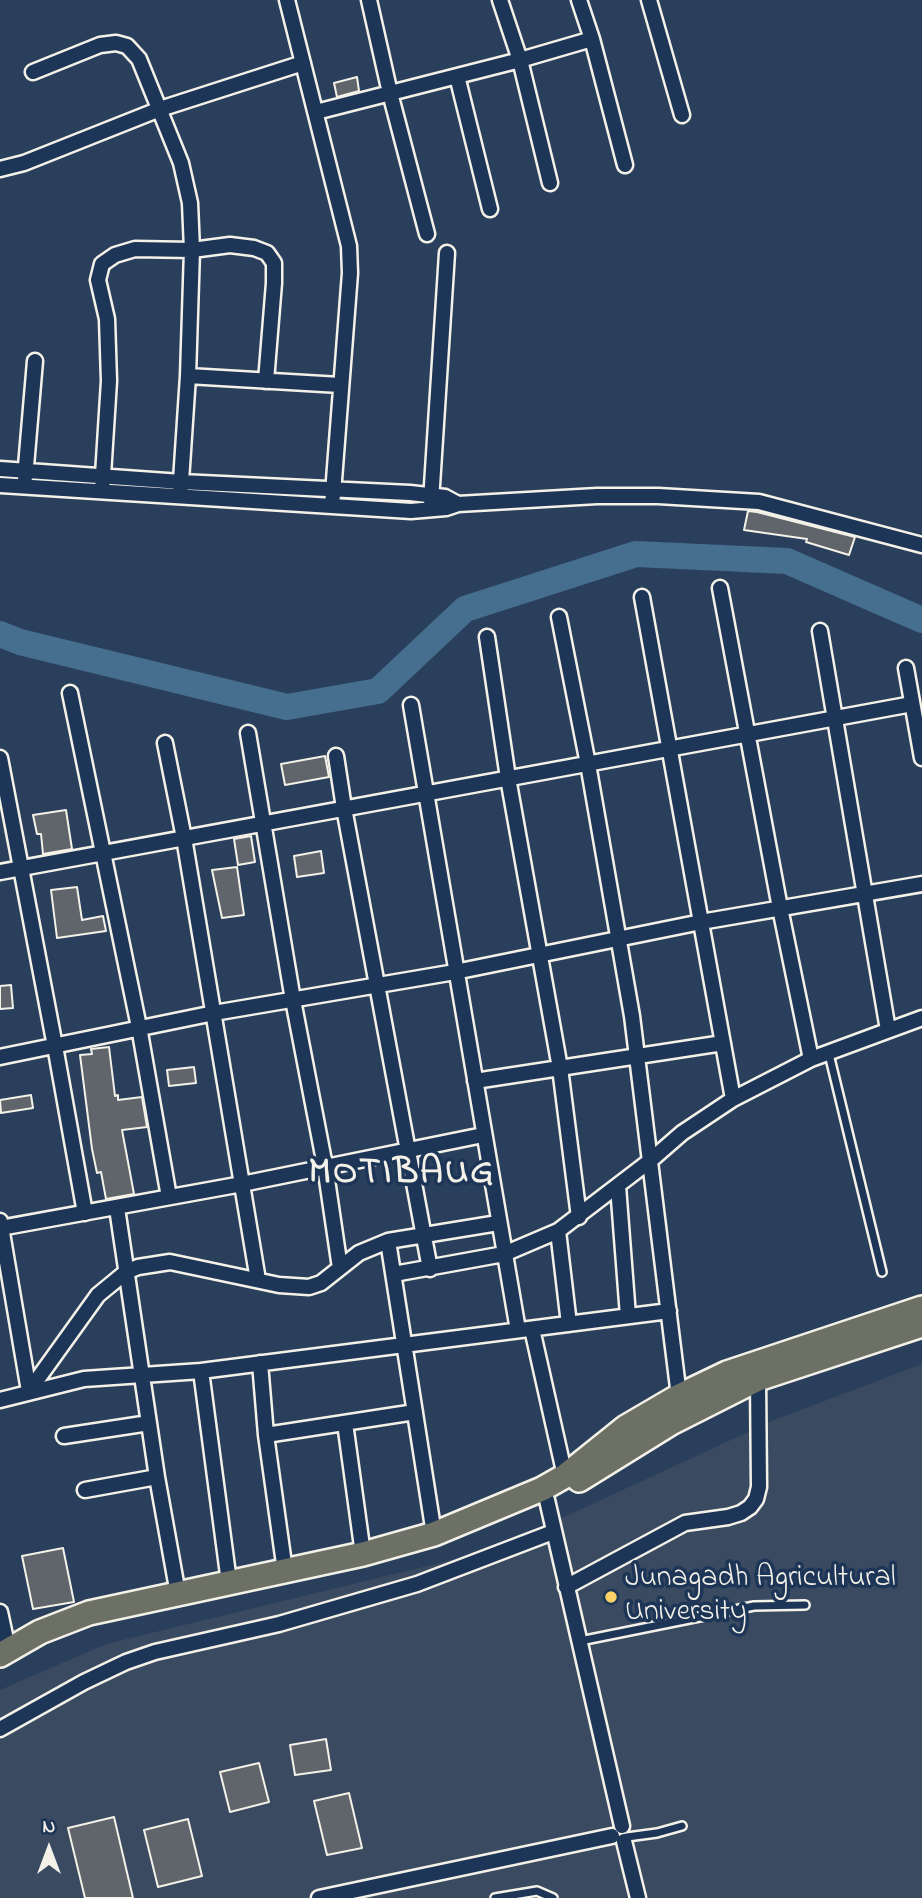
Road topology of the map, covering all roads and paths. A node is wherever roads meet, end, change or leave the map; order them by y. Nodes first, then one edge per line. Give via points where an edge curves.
1 (287, 0) edge
2 (369, 0) edge
3 (500, 0) edge
4 (579, 0) edge
5 (649, 0) edge
6 (592, 39) junction
7 (520, 60) junction
8 (303, 63) junction
9 (33, 72) dead end
10 (457, 76) junction
11 (390, 93) junction
12 (160, 109) junction
13 (316, 112) junction
14 (682, 116) dead end
15 (625, 166) dead end
16 (0, 169) edge
17 (550, 183) dead end
18 (490, 209) dead end
19 (427, 234) dead end
20 (192, 250) junction
21 (446, 253) dead end
22 (35, 361) dead end
23 (188, 376) junction
24 (267, 381) junction
25 (340, 385) junction
26 (0, 469) edge
27 (25, 479) junction
28 (103, 484) junction
29 (0, 485) edge
30 (180, 489) junction
31 (333, 489) junction
32 (431, 502) junction
33 (332, 506) junction
34 (922, 545) edge
35 (720, 588) dead end
36 (642, 597) dead end
37 (559, 617) dead end
38 (820, 631) dead end
39 (486, 637) dead end
40 (906, 668) dead end
41 (70, 693) dead end
42 (912, 704) junction
43 (411, 705) dead end
44 (833, 719) junction
45 (248, 733) dead end
46 (748, 734) junction
47 (165, 744) dead end
48 (669, 748) junction
49 (337, 756) dead end
50 (0, 758) edge
51 (922, 758) edge
52 (588, 764) junction
53 (508, 778) junction
54 (425, 793) junction
55 (344, 808) junction
56 (264, 822) junction
57 (184, 838) junction
58 (104, 853) junction
59 (21, 868) junction
60 (0, 872) edge
61 (922, 884) edge
62 (863, 895) junction
63 (780, 908) junction
64 (701, 922) junction
65 (619, 938) junction
66 (538, 954) junction
67 (455, 972) junction
68 (377, 985) junction
69 (293, 1000) junction
70 (214, 1013) junction
71 (922, 1018) edge
72 (139, 1027) junction
73 (888, 1031) junction
74 (723, 1042) junction
75 (55, 1046) junction
76 (829, 1054) junction
77 (639, 1056) junction
78 (0, 1058) edge
79 (811, 1059) junction
80 (560, 1068) junction
81 (475, 1081) junction
82 (733, 1098) junction
83 (483, 1135) junction
84 (408, 1150) junction
85 (651, 1160) junction
86 (325, 1166) junction
87 (242, 1184) junction
88 (618, 1186) junction
89 (169, 1197) junction
90 (117, 1208) junction
91 (85, 1213) junction
92 (579, 1217) junction
93 (498, 1223) junction
94 (0, 1225) edge
95 (558, 1231) junction
96 (423, 1234) junction
97 (388, 1241) junction
98 (504, 1254) junction
99 (340, 1268) junction
100 (430, 1269) junction
101 (126, 1272) junction
102 (881, 1272) dead end
103 (394, 1274) junction
104 (258, 1280) junction
105 (922, 1308) edge
106 (669, 1311) junction
107 (628, 1315) junction
108 (569, 1324) junction
109 (922, 1325) edge
110 (525, 1329) junction
111 (405, 1345) junction
112 (260, 1363) junction
113 (201, 1371) junction
114 (141, 1374) junction
115 (758, 1379) junction
116 (29, 1391) junction
117 (678, 1396) junction
118 (0, 1399) edge
119 (415, 1412) junction
120 (149, 1423) junction
121 (345, 1423) junction
122 (266, 1435) junction
123 (64, 1436) dead end
124 (565, 1476) junction
125 (157, 1477) junction
126 (85, 1490) dead end
127 (547, 1500) junction
128 (553, 1532) junction
129 (434, 1534) junction
130 (363, 1555) junction
131 (285, 1571) junction
132 (229, 1582) junction
133 (566, 1587) junction
134 (178, 1594) junction
135 (806, 1605) dead end
136 (0, 1612) edge
137 (580, 1641) junction
138 (3, 1658) edge
139 (0, 1729) edge
140 (682, 1826) dead end
141 (621, 1835) junction
142 (319, 1898) edge
143 (495, 1898) edge
144 (553, 1898) edge
145 (638, 1898) edge

1 - 8 street
2 - 11 street
3 - 7 street
4 - 6 street
5 - 14 street
6 - 7 street
6 - 15 street
7 - 10 street
7 - 17 street
8 - 12 street
8 - 13 street
9 - 12 street via 116,43 133,50
10 - 11 street
10 - 18 street
11 - 13 street
11 - 19 street
12 - 16 street
12 - 20 street via 187,183
13 - 25 street via 349,246
20 - 23 street
20 - 24 street via 230,245 254,248 267,253 274,263
20 - 28 street via 135,249 102,264 98,280 107,319 109,382
21 - 32 street
22 - 27 street
23 - 24 street
23 - 30 street
24 - 25 street
25 - 31 street
26 - 27 street
27 - 28 street
27 - 29 street
28 - 30 street
30 - 31 street
30 - 33 street
31 - 32 street
31 - 33 street
32 - 33 street via 411,511
32 - 34 street via 445,497 458,503 597,496 759,502
35 - 46 street
36 - 48 street
37 - 52 street
38 - 44 street
39 - 53 street
40 - 42 street
41 - 58 street
42 - 44 street
42 - 51 street
43 - 54 street
44 - 46 street
44 - 62 street
45 - 56 street
46 - 48 street
46 - 63 street
47 - 57 street
48 - 52 street
48 - 64 street
49 - 55 street
50 - 59 street
52 - 53 street
52 - 65 street
53 - 54 street
53 - 66 street
54 - 55 street
54 - 67 street
55 - 56 street
55 - 68 street
56 - 57 street
56 - 69 street
57 - 58 street
57 - 70 street
58 - 59 street
58 - 72 street
59 - 60 street
59 - 75 street
61 - 62 street
62 - 63 street
62 - 73 street
63 - 64 street
63 - 79 street
64 - 65 street
64 - 74 street
65 - 66 street
65 - 77 street
66 - 67 street
66 - 80 street
67 - 68 street
67 - 81 street
68 - 69 street
68 - 84 street
69 - 70 street
69 - 86 street
70 - 72 street
70 - 87 street
71 - 73 street
72 - 75 street
72 - 89 street
73 - 76 street
74 - 77 street
74 - 82 street
75 - 78 street
75 - 91 street
76 - 79 street
76 - 102 lane
77 - 80 street
77 - 85 street
79 - 82 street
80 - 81 street
80 - 92 street
81 - 83 street
82 - 85 street
83 - 84 street
83 - 93 street
84 - 86 street
84 - 96 street
85 - 88 street
85 - 106 street
86 - 87 street
86 - 99 street
87 - 89 street
87 - 104 street
88 - 92 street
88 - 107 street
89 - 90 street
90 - 91 street
90 - 101 street
91 - 94 street
92 - 95 street
93 - 96 street
93 - 98 street
94 - 116 street
95 - 98 street
95 - 108 street
96 - 97 street
96 - 100 street
97 - 99 street via 359,1253
97 - 103 street
98 - 100 street
98 - 110 street
99 - 104 street via 309,1287
100 - 103 street
101 - 104 street via 170,1262
101 - 114 street
101 - 116 street via 98,1295
103 - 111 street
105 - 117 main road via 727,1373
106 - 107 street
106 - 117 street
107 - 108 street
108 - 110 street
109 - 115 main road
110 - 111 street
110 - 124 street
111 - 112 street
111 - 119 street
112 - 113 street
112 - 122 street
113 - 114 street
113 - 132 street
114 - 116 street via 84,1379
114 - 120 street
115 - 127 main road via 671,1423
115 - 133 street via 759,1487 750,1507 728,1517 685,1523
116 - 118 street
117 - 124 main road via 626,1427
119 - 121 street
119 - 129 street
120 - 123 street
120 - 125 street
121 - 122 street
121 - 130 street
122 - 131 street
124 - 129 main road
125 - 126 street
125 - 134 street
127 - 128 street
127 - 138 main road via 487,1526 379,1560 111,1618
128 - 133 street
128 - 139 street via 417,1584 155,1652 84,1682
129 - 130 main road
130 - 131 main road
131 - 132 main road
132 - 134 main road
133 - 137 street
134 - 138 main road via 89,1613 40,1632
135 - 137 lane via 754,1606
136 - 138 street
137 - 141 street
140 - 141 lane
141 - 142 street
141 - 145 street
143 - 144 lane via 537,1891

